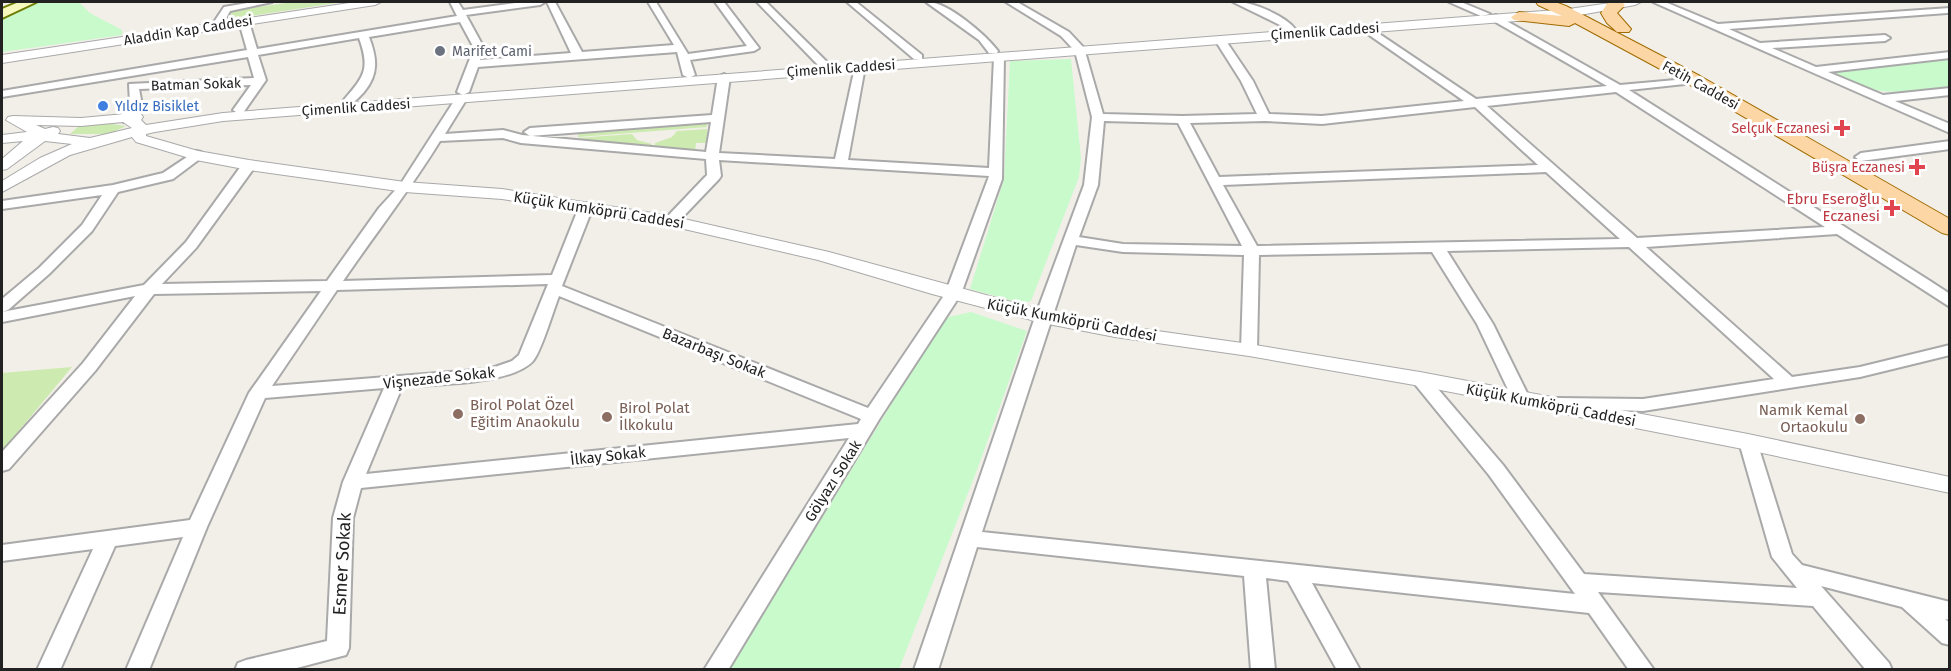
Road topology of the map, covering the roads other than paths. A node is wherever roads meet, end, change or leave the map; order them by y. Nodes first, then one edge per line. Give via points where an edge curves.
1 (16, 2) edge
2 (29, 2) edge
3 (267, 2) edge
4 (349, 2) edge
5 (375, 2) edge
6 (454, 2) edge
7 (540, 2) edge
8 (551, 2) edge
9 (651, 2) edge
10 (719, 2) edge
11 (761, 2) edge
12 (851, 2) edge
13 (931, 2) edge
14 (1011, 2) edge
15 (1238, 2) edge
16 (1454, 2) edge
17 (1531, 2) edge
18 (1543, 2) edge
19 (1635, 2) edge
20 (1658, 2) edge
21 (1925, 2) edge
22 (1617, 5) junction
23 (1576, 7) edge
24 (2, 8) edge
25 (1948, 10) edge
26 (2, 14) edge
27 (1519, 14) junction
28 (462, 16) junction
29 (1491, 16) junction
30 (219, 22) junction
31 (244, 22) junction
32 (1720, 27) junction
33 (1366, 28) junction
34 (1290, 29) junction
35 (1614, 30) junction
36 (363, 34) junction
37 (1885, 38) dead end
38 (1220, 40) junction
39 (1760, 45) junction
40 (1077, 47) junction
41 (252, 52) junction
42 (683, 53) junction
43 (996, 54) junction
44 (2, 55) edge
45 (1950, 55) edge
46 (581, 57) junction
47 (918, 57) junction
48 (2, 60) edge
49 (474, 64) junction
50 (824, 64) junction
51 (860, 67) junction
52 (1815, 70) junction
53 (126, 74) junction
54 (689, 75) junction
55 (724, 77) junction
56 (260, 80) junction
57 (1694, 80) junction
58 (133, 87) junction
59 (1615, 88) junction
60 (1950, 91) edge
61 (2, 94) edge
62 (461, 96) junction
63 (1881, 99) junction
64 (349, 101) junction
65 (1474, 102) junction
66 (238, 110) junction
67 (7, 117) edge
68 (1098, 117) junction
69 (1265, 117) junction
70 (124, 118) junction
71 (717, 118) junction
72 (1182, 120) junction
73 (195, 121) junction
74 (81, 122) junction
75 (1950, 129) edge
76 (38, 132) junction
77 (139, 132) junction
78 (503, 134) junction
79 (2, 136) edge
80 (435, 138) junction
81 (97, 142) junction
82 (1950, 145) edge
83 (163, 146) junction
84 (196, 155) junction
85 (712, 156) junction
86 (1861, 157) junction
87 (249, 165) junction
88 (840, 165) junction
89 (2, 166) edge
90 (1550, 168) junction
91 (995, 172) junction
92 (1217, 181) junction
93 (2, 187) edge
94 (405, 187) junction
95 (112, 189) junction
96 (2, 205) edge
97 (586, 207) junction
98 (1950, 208) edge
99 (671, 221) junction
100 (1950, 228) edge
101 (1838, 230) junction
102 (1071, 240) junction
103 (1633, 243) junction
104 (1437, 247) junction
105 (1252, 251) junction
106 (556, 284) junction
107 (332, 286) junction
108 (149, 289) junction
109 (953, 294) junction
110 (1950, 302) edge
111 (2, 307) edge
112 (1044, 316) junction
113 (2, 317) edge
114 (1250, 350) junction
115 (1950, 350) edge
116 (1420, 379) junction
117 (396, 382) junction
118 (1790, 384) junction
119 (258, 393) junction
120 (1522, 400) junction
121 (868, 423) junction
122 (1748, 442) junction
123 (2, 464) edge
124 (353, 482) junction
125 (1950, 484) edge
126 (197, 527) junction
127 (970, 539) junction
128 (107, 540) junction
129 (2, 553) edge
130 (1254, 569) junction
131 (1795, 571) junction
132 (1295, 573) junction
133 (1580, 582) junction
134 (1818, 598) junction
135 (1907, 600) junction
136 (1597, 605) junction
137 (1950, 611) edge
138 (1950, 636) edge
139 (48, 669) edge
140 (137, 669) edge
141 (246, 669) edge
142 (715, 669) edge
143 (926, 669) edge
144 (1263, 669) edge
145 (1349, 669) edge
146 (1643, 669) edge
147 (1881, 669) edge

1 - 24 main road
2 - 26 main road
3 - 30 street via 227,9
4 - 30 street, Aladdin Kap Caddesi
5 - 31 street, Aladdin Kap Caddesi
6 - 28 street
7 - 28 street
8 - 46 street
9 - 42 street
10 - 42 street via 754,48
11 - 50 street
12 - 47 street
13 - 43 street via 983,38
14 - 40 street via 1065,34
15 - 34 street
16 - 29 street
17 - 27 main road via 1531,9
18 - 23 main road, Fetih Caddesi
19 - 22 street, Çimenlik Caddesi
20 - 32 street
21 - 25 street
22 - 23 street, Çimenlik Caddesi
22 - 35 main road via 1609,13
23 - 27 street, Çimenlik Caddesi
23 - 35 main road, Fetih Caddesi
25 - 32 street
27 - 29 street, Çimenlik Caddesi
27 - 35 main road
28 - 36 street
28 - 49 street via 479,48
29 - 33 street, Çimenlik Caddesi
29 - 34 street, Çimenlik Caddesi
29 - 59 street
30 - 44 street, Aladdin Kap Caddesi
31 - 41 street
31 - 48 street, Aladdin Kap Caddesi
32 - 39 street
33 - 38 street, Çimenlik Caddesi
33 - 65 street
34 - 40 street, Çimenlik Caddesi
35 - 57 main road, Fetih Caddesi
35 - 86 main road, Fetih Caddesi
36 - 41 street
36 - 64 street via 373,58 366,85
37 - 39 street
38 - 40 street, Çimenlik Caddesi
38 - 69 street
39 - 52 street
40 - 43 street, Çimenlik Caddesi
40 - 68 street
41 - 53 street
41 - 56 street
42 - 46 street
42 - 54 street
43 - 47 street, Çimenlik Caddesi
43 - 51 street, Çimenlik Caddesi
43 - 91 street, Gölyazı Sokak
45 - 52 street
46 - 49 street
47 - 50 street, Çimenlik Caddesi
49 - 62 street
50 - 54 street, Çimenlik Caddesi
51 - 55 street, Çimenlik Caddesi
51 - 88 street
52 - 63 street
53 - 58 street
53 - 61 street
54 - 62 street, Çimenlik Caddesi
55 - 62 street, Çimenlik Caddesi
55 - 71 street
56 - 58 street, Batman Sokak
56 - 66 street
57 - 59 street
57 - 100 main road, Fetih Caddesi
58 - 70 street, Batman Sokak via 136,105
59 - 65 street
59 - 101 street
60 - 63 street
62 - 64 street, Çimenlik Caddesi
62 - 73 street, Çimenlik Caddesi
62 - 80 street
63 - 75 street
64 - 66 street, Çimenlik Caddesi
65 - 69 street via 1323,120
65 - 90 street
66 - 70 street, Çimenlik Caddesi
67 - 74 street
67 - 76 street
67 - 79 street via 12,127
68 - 72 street
68 - 102 street via 1092,184
69 - 72 street
70 - 74 street, Çimenlik Caddesi
70 - 77 street, Küçük Kumköprü Caddesi via 137,121
71 - 78 street
71 - 85 street
72 - 92 street
73 - 77 street, Çimenlik Caddesi
73 - 83 street via 167,134
74 - 76 street
76 - 79 street
76 - 81 street, Küçük Kumköprü Caddesi via 56,139
76 - 89 street
77 - 81 street, Çimenlik Caddesi
77 - 83 street, Küçük Kumköprü Caddesi via 141,139
78 - 80 street
78 - 85 street via 521,139
80 - 94 street
81 - 84 street, Küçük Kumköprü Caddesi
81 - 93 street via 45,161
82 - 86 street
83 - 84 street, Küçük Kumköprü Caddesi
84 - 87 street, Küçük Kumköprü Caddesi
84 - 95 street via 168,176
85 - 88 street
85 - 99 street via 714,176
86 - 98 main road, Fetih Caddesi
87 - 94 street, Küçük Kumköprü Caddesi
87 - 108 street via 191,245
88 - 91 street
90 - 92 street
90 - 103 street
91 - 109 street, Gölyazı Sokak
92 - 105 street
94 - 97 street, Küçük Kumköprü Caddesi via 502,194
94 - 107 street
95 - 96 street
95 - 111 street via 87,228
97 - 99 street, Küçük Kumköprü Caddesi
97 - 106 street, Vişnezade Sokak
99 - 109 street, Küçük Kumköprü Caddesi via 823,256
101 - 103 street
101 - 110 street
102 - 105 street via 1123,248
102 - 112 street
103 - 104 street
103 - 118 street
104 - 105 street
104 - 120 street via 1485,324
105 - 114 street
106 - 107 street
106 - 117 street, Vişnezade Sokak via 527,357 518,365 491,374
106 - 121 street, Bazarbaşı Sokak
107 - 108 street
107 - 119 street
108 - 113 street
108 - 123 street via 89,367
109 - 112 street, Küçük Kumköprü Caddesi
109 - 121 street, Gölyazı Sokak
112 - 114 street, Küçük Kumköprü Caddesi via 1115,331
112 - 127 street
114 - 116 street, Küçük Kumköprü Caddesi
115 - 118 street
116 - 120 street, Küçük Kumköprü Caddesi
116 - 133 street via 1496,470
117 - 119 street, Vişnezade Sokak
117 - 124 street, Esmer Sokak
118 - 120 street via 1643,405
119 - 126 street
120 - 122 street, Küçük Kumköprü Caddesi
121 - 124 street, İlkay Sokak
121 - 142 street, Gölyazı Sokak
122 - 125 street, Küçük Kumköprü Caddesi
122 - 131 street via 1783,557
124 - 141 street, Esmer Sokak via 343,518 338,648
126 - 128 street
126 - 140 street
127 - 130 street
127 - 143 street
128 - 129 street
128 - 139 street
130 - 132 street
130 - 144 street
131 - 134 street
131 - 135 street
132 - 136 street
132 - 145 street
133 - 134 street
133 - 136 street
134 - 147 street
135 - 137 street
135 - 138 street
136 - 146 street

